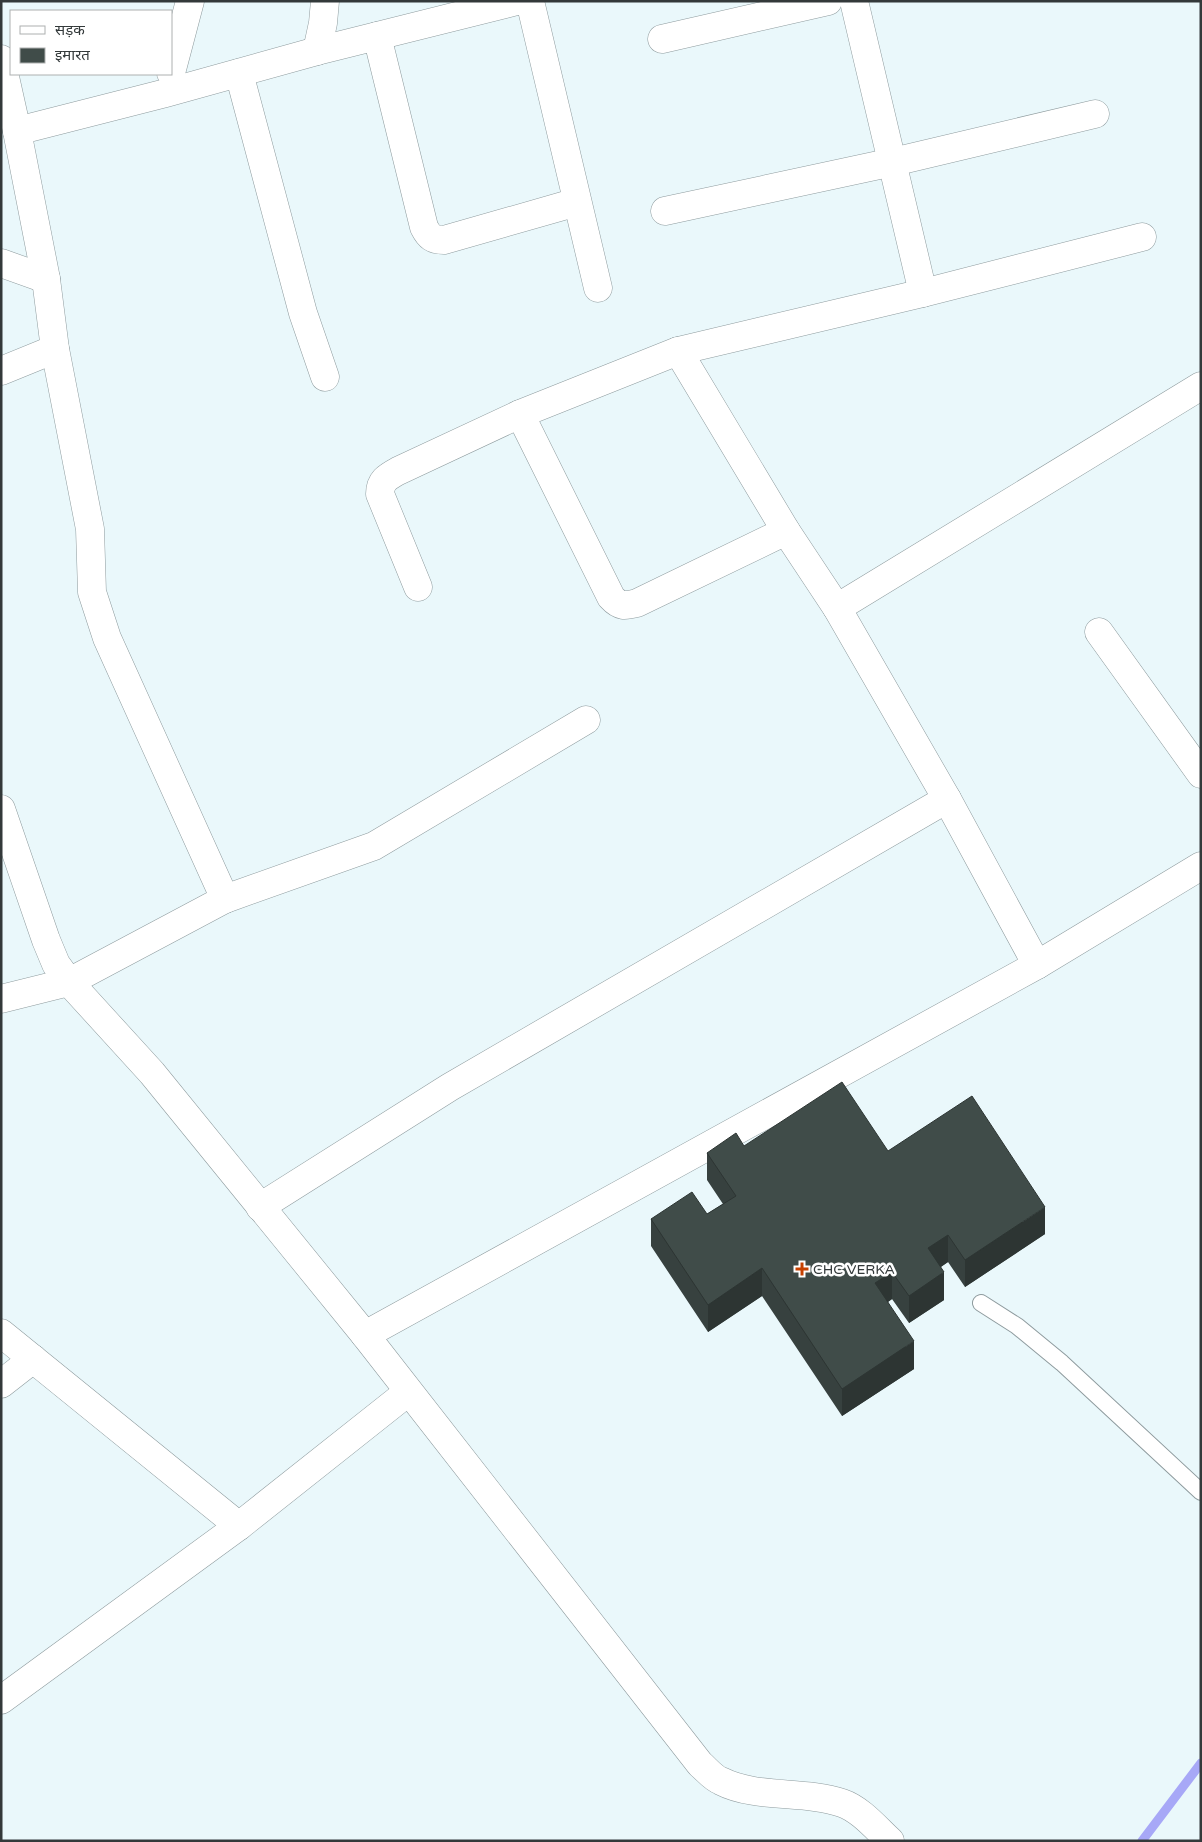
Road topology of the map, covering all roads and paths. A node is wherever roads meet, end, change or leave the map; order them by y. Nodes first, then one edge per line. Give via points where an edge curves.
1 (190, 1) edge
2 (325, 1) edge
3 (517, 1) edge
4 (530, 1) edge
5 (828, 1) edge
6 (854, 1) edge
7 (377, 36) junction
8 (662, 39) dead end
9 (317, 51) junction
10 (1, 59) edge
11 (172, 69) edge
12 (239, 73) junction
13 (169, 80) edge
14 (1095, 114) dead end
15 (17, 131) junction
16 (893, 162) junction
17 (577, 202) junction
18 (665, 211) dead end
19 (1142, 237) dead end
20 (1, 262) edge
21 (46, 279) junction
22 (598, 288) dead end
23 (923, 293) junction
24 (55, 349) junction
25 (678, 351) junction
26 (1, 371) edge
27 (325, 377) dead end
28 (1201, 386) edge
29 (520, 414) junction
30 (786, 531) junction
31 (418, 587) dead end
32 (836, 608) junction
33 (1099, 632) dead end
34 (586, 720) dead end
35 (1201, 774) edge
36 (947, 799) junction
37 (1, 809) edge
38 (1201, 866) edge
39 (225, 900) junction
40 (1036, 965) junction
41 (69, 982) junction
42 (1, 999) edge
43 (260, 1207) junction
44 (981, 1303) dead end
45 (1, 1333) edge
46 (365, 1335) junction
47 (33, 1359) junction
48 (1, 1384) edge
49 (408, 1392) junction
50 (1201, 1492) edge
51 (239, 1526) junction
52 (1, 1700) edge
53 (890, 1841) edge

1 - 11 street
2 - 9 street
3 - 7 street
4 - 17 street
5 - 8 street
6 - 16 street
7 - 9 street
7 - 17 street via 428,235 435,240 444,240
9 - 12 street
10 - 15 street
12 - 13 street
12 - 27 street via 303,313
13 - 15 street
14 - 16 street
15 - 21 street
16 - 18 street
16 - 23 street
17 - 22 street
19 - 23 street
20 - 21 street
21 - 24 street
23 - 25 street
24 - 26 street
24 - 39 street via 90,529 90,575 97,610
25 - 29 street
25 - 30 street
28 - 32 street
29 - 30 street via 617,604 636,603
29 - 31 street via 385,478 380,494
30 - 32 street
32 - 36 street
33 - 35 street
34 - 39 street via 374,846
36 - 40 street
36 - 43 street via 450,1087
37 - 41 street via 46,940 56,964
38 - 40 street
39 - 41 street
40 - 46 street
41 - 42 street
41 - 43 street via 152,1073
43 - 46 street
44 - 50 lane via 1017,1326 1062,1363
45 - 47 street
46 - 49 street
47 - 48 street
47 - 51 street
49 - 51 street
49 - 53 street via 700,1764 719,1781 737,1788 820,1797 844,1804 862,1815
51 - 52 street

